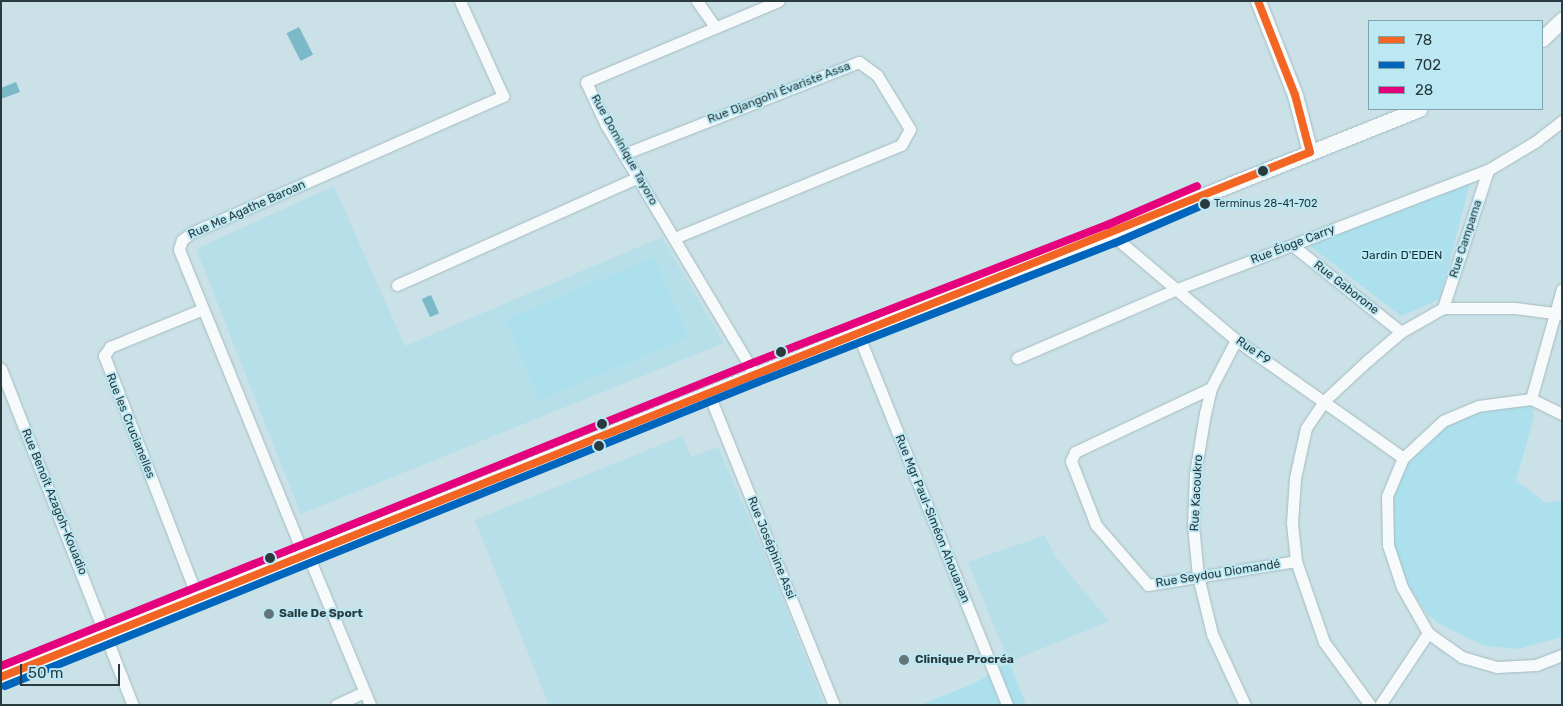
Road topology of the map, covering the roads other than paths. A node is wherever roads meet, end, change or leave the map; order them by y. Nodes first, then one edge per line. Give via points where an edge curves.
1 (460, 1) edge
2 (698, 1) edge
3 (779, 1) edge
4 (1258, 1) edge
5 (1562, 20) edge
6 (715, 27) junction
7 (1543, 38) edge
8 (1417, 110) edge
9 (1562, 121) edge
10 (1310, 152) junction
11 (624, 154) junction
12 (1488, 170) junction
13 (638, 177) junction
14 (1111, 234) junction
15 (679, 236) junction
16 (1292, 245) junction
17 (397, 285) dead end
18 (1562, 289) edge
19 (1175, 290) junction
20 (1444, 308) junction
21 (203, 309) junction
22 (1558, 314) edge
23 (1401, 332) junction
24 (858, 334) junction
25 (1236, 340) junction
26 (1017, 358) dead end
27 (1, 369) edge
28 (754, 373) junction
29 (1211, 388) junction
30 (708, 392) junction
31 (1532, 399) junction
32 (1324, 401) junction
33 (1562, 414) edge
34 (1403, 458) junction
35 (306, 556) junction
36 (1296, 561) junction
37 (1198, 576) junction
38 (198, 599) junction
39 (1428, 633) junction
40 (107, 634) junction
41 (1562, 655) edge
42 (1, 677) edge
43 (364, 692) junction
44 (133, 705) edge
45 (336, 705) edge
46 (370, 705) edge
47 (834, 705) edge
48 (1007, 705) edge
49 (1245, 705) edge
50 (1370, 705) edge
51 (1380, 705) edge

1 - 21 street, Rue Me Agathe Baroan via 503,96 182,240 179,249
2 - 6 street
3 - 6 street, Rue Dominique Tayoro
4 - 10 main road via 1295,95
5 - 7 main road
6 - 11 street, Rue Dominique Tayoro via 586,82
8 - 10 main road
9 - 12 street, Rue Éloge Carry via 1535,142
10 - 14 main road
11 - 13 street, Rue Dominique Tayoro
11 - 15 street, Rue Djangohi Évariste Assa via 859,62 877,75 910,128 901,145
12 - 16 street, Rue Éloge Carry
12 - 20 street, Rue Campama
13 - 15 street, Rue Dominique Tayoro
13 - 17 street
14 - 19 street, Rue F9
14 - 24 main road
15 - 28 street, Rue Dominique Tayoro
16 - 19 street, Rue Éloge Carry
16 - 23 street, Rue Gaborone
18 - 22 street
19 - 25 street, Rue F9
19 - 26 street, Rue Éloge Carry
20 - 22 street
20 - 23 street
21 - 35 street, Rue Me Agathe Baroan
21 - 38 street, Rue les Crucianelles via 110,347 104,356
22 - 31 street
23 - 32 street
24 - 28 main road
24 - 48 street, Rue Mgr Paul-Siméon Ahouanan
25 - 29 street, Rue Kacoukro
25 - 32 street, Rue F9
27 - 40 street, Rue Benoît Azagoh-Kouadio
28 - 30 main road
29 - 37 street, Rue Kacoukro via 1195,474 1193,525
29 - 37 street, Rue Seydou Diomandé via 1075,452 1071,461 1096,525 1141,580 1148,585 1158,585
30 - 35 main road
30 - 47 street, Rue Joséphine Assi
31 - 33 street
31 - 34 street via 1478,406 1443,420
32 - 34 street, Rue F9
32 - 36 street via 1306,428 1299,451 1292,523
34 - 39 street via 1387,496 1388,545 1402,587
35 - 38 main road
35 - 43 street, Rue Me Agathe Baroan
36 - 37 street, Rue Seydou Diomandé
36 - 50 street via 1324,642
37 - 49 street, Rue Kacoukro via 1212,634
38 - 40 main road
39 - 41 street via 1462,657 1497,667 1536,665
39 - 51 street
40 - 42 main road
40 - 44 street, Rue Benoît Azagoh-Kouadio
43 - 45 street
43 - 46 street, Rue Me Agathe Baroan

